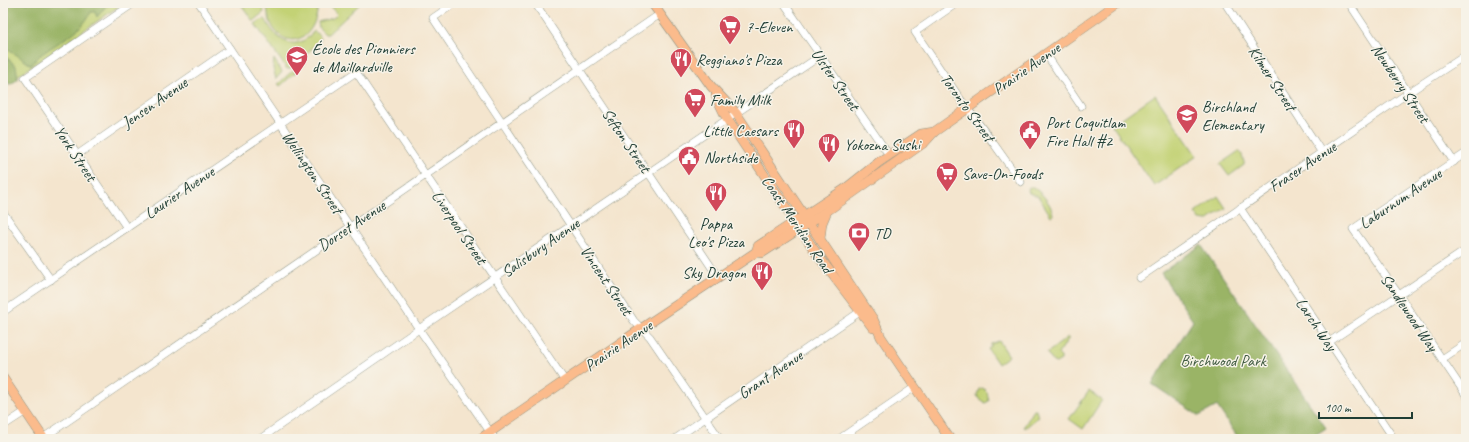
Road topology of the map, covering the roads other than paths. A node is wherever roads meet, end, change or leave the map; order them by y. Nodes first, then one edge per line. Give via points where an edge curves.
1 (134, 3) edge
2 (199, 3) edge
3 (455, 3) edge
4 (536, 3) edge
5 (652, 3) edge
6 (784, 3) edge
7 (957, 3) edge
8 (1118, 3) edge
9 (1225, 3) edge
10 (1349, 3) edge
11 (660, 14) junction
12 (230, 49) junction
13 (1046, 54) junction
14 (1466, 55) edge
15 (820, 56) junction
16 (579, 69) junction
17 (356, 72) joint
18 (711, 86) junction
19 (1408, 93) junction
20 (1081, 106) dead end
21 (968, 109) junction
22 (736, 113) junction
23 (727, 119) junction
24 (502, 122) junction
25 (280, 123) junction
26 (934, 132) junction
27 (1322, 152) junction
28 (1466, 154) edge
29 (77, 155) junction
30 (889, 155) junction
31 (1454, 162) junction
32 (649, 173) junction
33 (425, 175) junction
34 (1021, 182) dead end
35 (1240, 208) junction
36 (827, 211) junction
37 (3, 212) edge
38 (806, 219) junction
39 (798, 225) junction
40 (571, 226) junction
41 (349, 227) junction
42 (127, 228) junction
43 (1353, 229) joint
44 (820, 239) junction
45 (1466, 250) edge
46 (718, 278) junction
47 (1139, 278) dead end
48 (494, 279) junction
49 (51, 280) junction
50 (1399, 295) junction
51 (862, 310) junction
52 (3, 312) edge
53 (641, 328) junction
54 (418, 330) junction
55 (1329, 342) junction
56 (1466, 343) edge
57 (1442, 359) junction
58 (3, 378) edge
59 (565, 381) junction
60 (915, 387) junction
61 (1466, 395) edge
62 (26, 411) junction
63 (706, 418) junction
64 (3, 426) edge
65 (493, 436) edge
66 (44, 438) edge
67 (260, 439) edge
68 (480, 439) edge
69 (675, 439) edge
70 (720, 439) edge
71 (839, 439) edge
72 (950, 439) edge
73 (1394, 439) edge

1 - 29 street, York Street via 25,78
2 - 12 street, Wellington Street
3 - 24 street, Vincent Street via 433,18
4 - 16 street, Sefton Street
5 - 11 main road, Coast Meridian Road
6 - 15 street, Ulster Street
7 - 21 street, Toronto Street via 915,32
8 - 13 main road, Prairie Avenue
9 - 27 street, Kilmer Street
10 - 19 street, Newberry Street
11 - 16 street, Dorset Avenue
11 - 18 main road, Coast Meridian Road
12 - 25 street, Wellington Street
12 - 29 street, Jensen Avenue
13 - 20 street
13 - 21 main road, Prairie Avenue
14 - 19 street, Fraser Avenue
15 - 22 street, Salisbury Avenue
15 - 30 street, Ulster Street
16 - 24 street, Dorset Avenue
16 - 32 street, Sefton Street
17 - 25 street, Laurier Avenue
17 - 33 street, Liverpool Street
18 - 22 main road, Coast Meridian Road
18 - 23 main road, Coast Meridian Road
19 - 27 street, Fraser Avenue
19 - 31 street, Newberry Street
21 - 26 main road, Prairie Avenue
21 - 34 street, Toronto Street
22 - 23 street, Salisbury Avenue
22 - 38 main road, Coast Meridian Road
23 - 32 street, Salisbury Avenue
23 - 39 main road, Coast Meridian Road
24 - 33 street, Dorset Avenue
24 - 40 street, Vincent Street
25 - 41 street, Wellington Street
25 - 42 street, Laurier Avenue
26 - 30 main road, Prairie Avenue via 921,134
26 - 36 main road, Prairie Avenue via 925,142
27 - 35 street, Fraser Avenue
28 - 31 street, Laburnum Avenue
29 - 42 street, York Street
30 - 38 main road, Prairie Avenue
31 - 43 street, Laburnum Avenue
32 - 40 street, Salisbury Avenue
32 - 46 street, Sefton Street
33 - 41 street, Dorset Avenue
33 - 48 street, Liverpool Street
35 - 47 street, Fraser Avenue
35 - 55 street, Larch Way
36 - 38 main road, Prairie Avenue
36 - 44 main road
37 - 49 street
38 - 39 main road, Prairie Avenue
38 - 44 main road, Coast Meridian Road
39 - 46 main road, Prairie Avenue via 758,246 756,252
39 - 51 main road, Coast Meridian Road via 819,257
40 - 48 street, Salisbury Avenue
40 - 53 street, Vincent Street
41 - 54 street, Wellington Street
41 - 66 street, Dorset Avenue
42 - 49 street, Laurier Avenue
43 - 50 street, Sandlewood Way
44 - 51 main road, Coast Meridian Road
45 - 50 street
46 - 53 main road, Prairie Avenue
48 - 54 street, Salisbury Avenue
48 - 59 street, Liverpool Street
49 - 52 street, Laurier Avenue
50 - 55 street
50 - 57 street, Sandlewood Way
51 - 60 main road, Coast Meridian Road via 872,319
51 - 63 street, Grant Avenue
53 - 59 main road, Prairie Avenue
53 - 63 street, Vincent Street via 650,337
54 - 65 street, Wellington Street
54 - 67 street, Salisbury Avenue
55 - 73 street, Larch Way
56 - 57 street
57 - 61 street, Sandlewood Way
58 - 62 main road
59 - 65 main road, Prairie Avenue
60 - 71 street
60 - 72 main road, Coast Meridian Road
62 - 64 street
62 - 66 main road
63 - 69 street, Grant Avenue
63 - 70 street, Vincent Street
65 - 68 main road, Prairie Avenue

